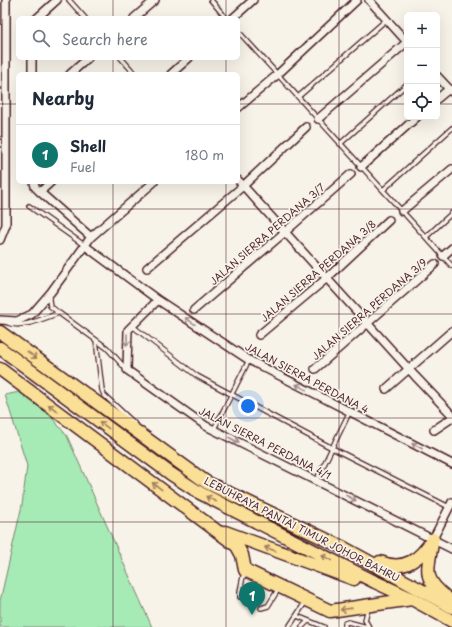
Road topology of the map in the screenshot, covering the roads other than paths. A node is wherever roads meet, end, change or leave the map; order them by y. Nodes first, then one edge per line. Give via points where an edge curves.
1 (6, 0) edge
2 (57, 0) edge
3 (69, 0) edge
4 (155, 0) edge
5 (211, 0) edge
6 (254, 0) edge
7 (357, 0) edge
8 (369, 0) edge
9 (39, 16) edge
10 (83, 16) edge
11 (136, 16) edge
12 (224, 16) edge
13 (236, 16) edge
14 (386, 20) junction
15 (240, 33) edge
16 (404, 39) edge
17 (0, 42) edge
18 (404, 45) edge
19 (7, 48) junction
20 (32, 60) edge
21 (86, 60) edge
22 (123, 60) edge
23 (187, 60) edge
24 (32, 72) edge
25 (72, 72) edge
26 (133, 72) edge
27 (173, 72) edge
28 (276, 75) junction
29 (440, 79) edge
30 (0, 87) edge
31 (404, 87) edge
32 (450, 90) edge
33 (7, 92) junction
34 (298, 97) junction
35 (440, 97) edge
36 (240, 106) edge
37 (318, 119) junction
38 (414, 120) edge
39 (306, 127) dead end
40 (452, 128) edge
41 (0, 139) edge
42 (6, 144) junction
43 (340, 144) junction
44 (361, 167) junction
45 (452, 169) edge
46 (352, 174) dead end
47 (241, 183) edge
48 (34, 184) edge
49 (49, 184) edge
50 (152, 184) edge
51 (240, 184) edge
52 (3, 186) edge
53 (383, 190) junction
54 (40, 192) junction
55 (29, 206) dead end
56 (402, 211) junction
57 (452, 213) edge
58 (389, 220) dead end
59 (285, 232) junction
60 (1, 237) edge
61 (91, 237) junction
62 (426, 237) junction
63 (84, 245) junction
64 (452, 248) edge
65 (443, 256) junction
66 (435, 264) dead end
67 (452, 266) edge
68 (147, 268) dead end
69 (327, 278) junction
70 (51, 292) junction
71 (158, 300) junction
72 (194, 310) dead end
73 (59, 314) junction
74 (368, 323) junction
75 (1, 324) edge
76 (131, 325) junction
77 (452, 331) edge
78 (259, 335) dead end
79 (96, 340) junction
80 (0, 348) edge
81 (249, 360) junction
82 (0, 369) edge
83 (315, 369) dead end
84 (408, 369) junction
85 (128, 370) junction
86 (386, 388) dead end
87 (231, 395) junction
88 (350, 412) junction
89 (452, 414) edge
90 (452, 418) edge
91 (214, 430) junction
92 (434, 430) dead end
93 (143, 436) junction
94 (332, 448) junction
95 (452, 464) edge
96 (316, 481) junction
97 (451, 506) edge
98 (211, 526) junction
99 (433, 539) junction
100 (344, 548) junction
101 (452, 549) edge
102 (245, 570) junction
103 (280, 587) junction
104 (240, 597) dead end
105 (412, 599) junction
106 (307, 600) junction
107 (452, 602) edge
108 (369, 606) junction
109 (452, 607) edge
110 (262, 608) dead end
111 (298, 616) junction
112 (308, 621) junction
113 (452, 621) edge
114 (289, 627) edge
115 (302, 627) edge
116 (324, 627) edge
117 (345, 627) edge
118 (368, 627) edge

1 - 19 street
2 - 9 street
3 - 10 lane
4 - 11 street
5 - 12 lane
6 - 13 street
7 - 28 street
8 - 14 street
14 - 16 street
14 - 34 lane
15 - 28 lane
17 - 19 lane
18 - 37 street
19 - 33 street
20 - 24 street
21 - 25 street
22 - 26 lane
23 - 27 street
28 - 34 lane
28 - 36 street
29 - 32 street
30 - 33 street
31 - 43 lane
32 - 35 street
33 - 42 street
34 - 37 lane
37 - 43 lane
38 - 44 street
39 - 47 street
40 - 53 lane
41 - 42 lane
42 - 52 street
43 - 44 lane
44 - 53 lane
45 - 56 street
46 - 59 street, JALAN SIERRA PERDANA 3/7
47 - 59 street
48 - 54 street
49 - 54 street
50 - 61 street
51 - 68 street
52 - 60 street via 6,225
53 - 56 lane
54 - 61 street
55 - 63 lane
56 - 62 lane
57 - 62 lane
58 - 69 street, JALAN SIERRA PERDANA 3/8
59 - 69 street
59 - 72 street, JALAN SIERRA PERDANA 3/7
61 - 63 street
62 - 65 lane
63 - 70 street
63 - 71 street, JALAN SIERRA PERDANA 4
64 - 65 street
65 - 67 lane
66 - 74 street, JALAN SIERRA PERDANA 3/9
69 - 74 street
69 - 78 street, JALAN SIERRA PERDANA 3/8
70 - 73 lane via 49,303
70 - 75 street via 28,316
71 - 76 street
81 -> 71 street, JALAN SIERRA PERDANA 4
73 - 75 lane via 20,326
73 - 79 lane
74 - 83 street, JALAN SIERRA PERDANA 3/9
74 - 84 street
75 -> 93 highway, LEBUHRAYA PANTAI TIMUR JOHOR BAHRU
76 -> 85 street via 128,332
76 - 87 lane via 197,376
77 - 84 street
79 - 85 lane
79 - 93 lane via 104,396 135,423
105 -> 80 highway, LEBUHRAYA PANTAI TIMUR JOHOR BAHRU via 200,494
81 - 87 lane
88 -> 81 street, JALAN SIERRA PERDANA 4
98 -> 82 highway
84 - 86 street
84 - 89 street
85 - 91 street, JALAN SIERRA PERDANA 4/1
87 - 91 lane
87 - 94 lane
88 - 94 lane
95 -> 88 street, JALAN SIERRA PERDANA 4
90 - 92 street
91 -> 96 street, JALAN SIERRA PERDANA 4/1
93 - 100 highway, LEBUHRAYA PANTAI TIMUR JOHOR BAHRU via 206,482
94 - 96 lane
94 - 97 lane
96 -> 99 street, JALAN SIERRA PERDANA 4/1
97 - 99 street
98 - 102 highway via 239,548
105 -> 98 highway
99 - 100 highway via 420,557 398,566 386,565
99 - 101 street, JALAN SIERRA PERDANA 4/1
99 - 107 highway via 428,567 429,577 434,588
100 - 109 highway, LEBUHRAYA PANTAI TIMUR JOHOR BAHRU
102 - 103 highway
102 - 104 lane
103 - 106 highway
103 - 110 lane via 268,606
105 - 108 highway
105 - 113 highway, LEBUHRAYA PANTAI TIMUR JOHOR BAHRU
108 -> 106 highway via 330,612
106 - 111 lane
108 - 118 lane via 364,620
111 - 112 lane
111 - 114 lane
112 - 115 lane
112 - 116 lane
117 - 118 lane via 345,623 348,622

